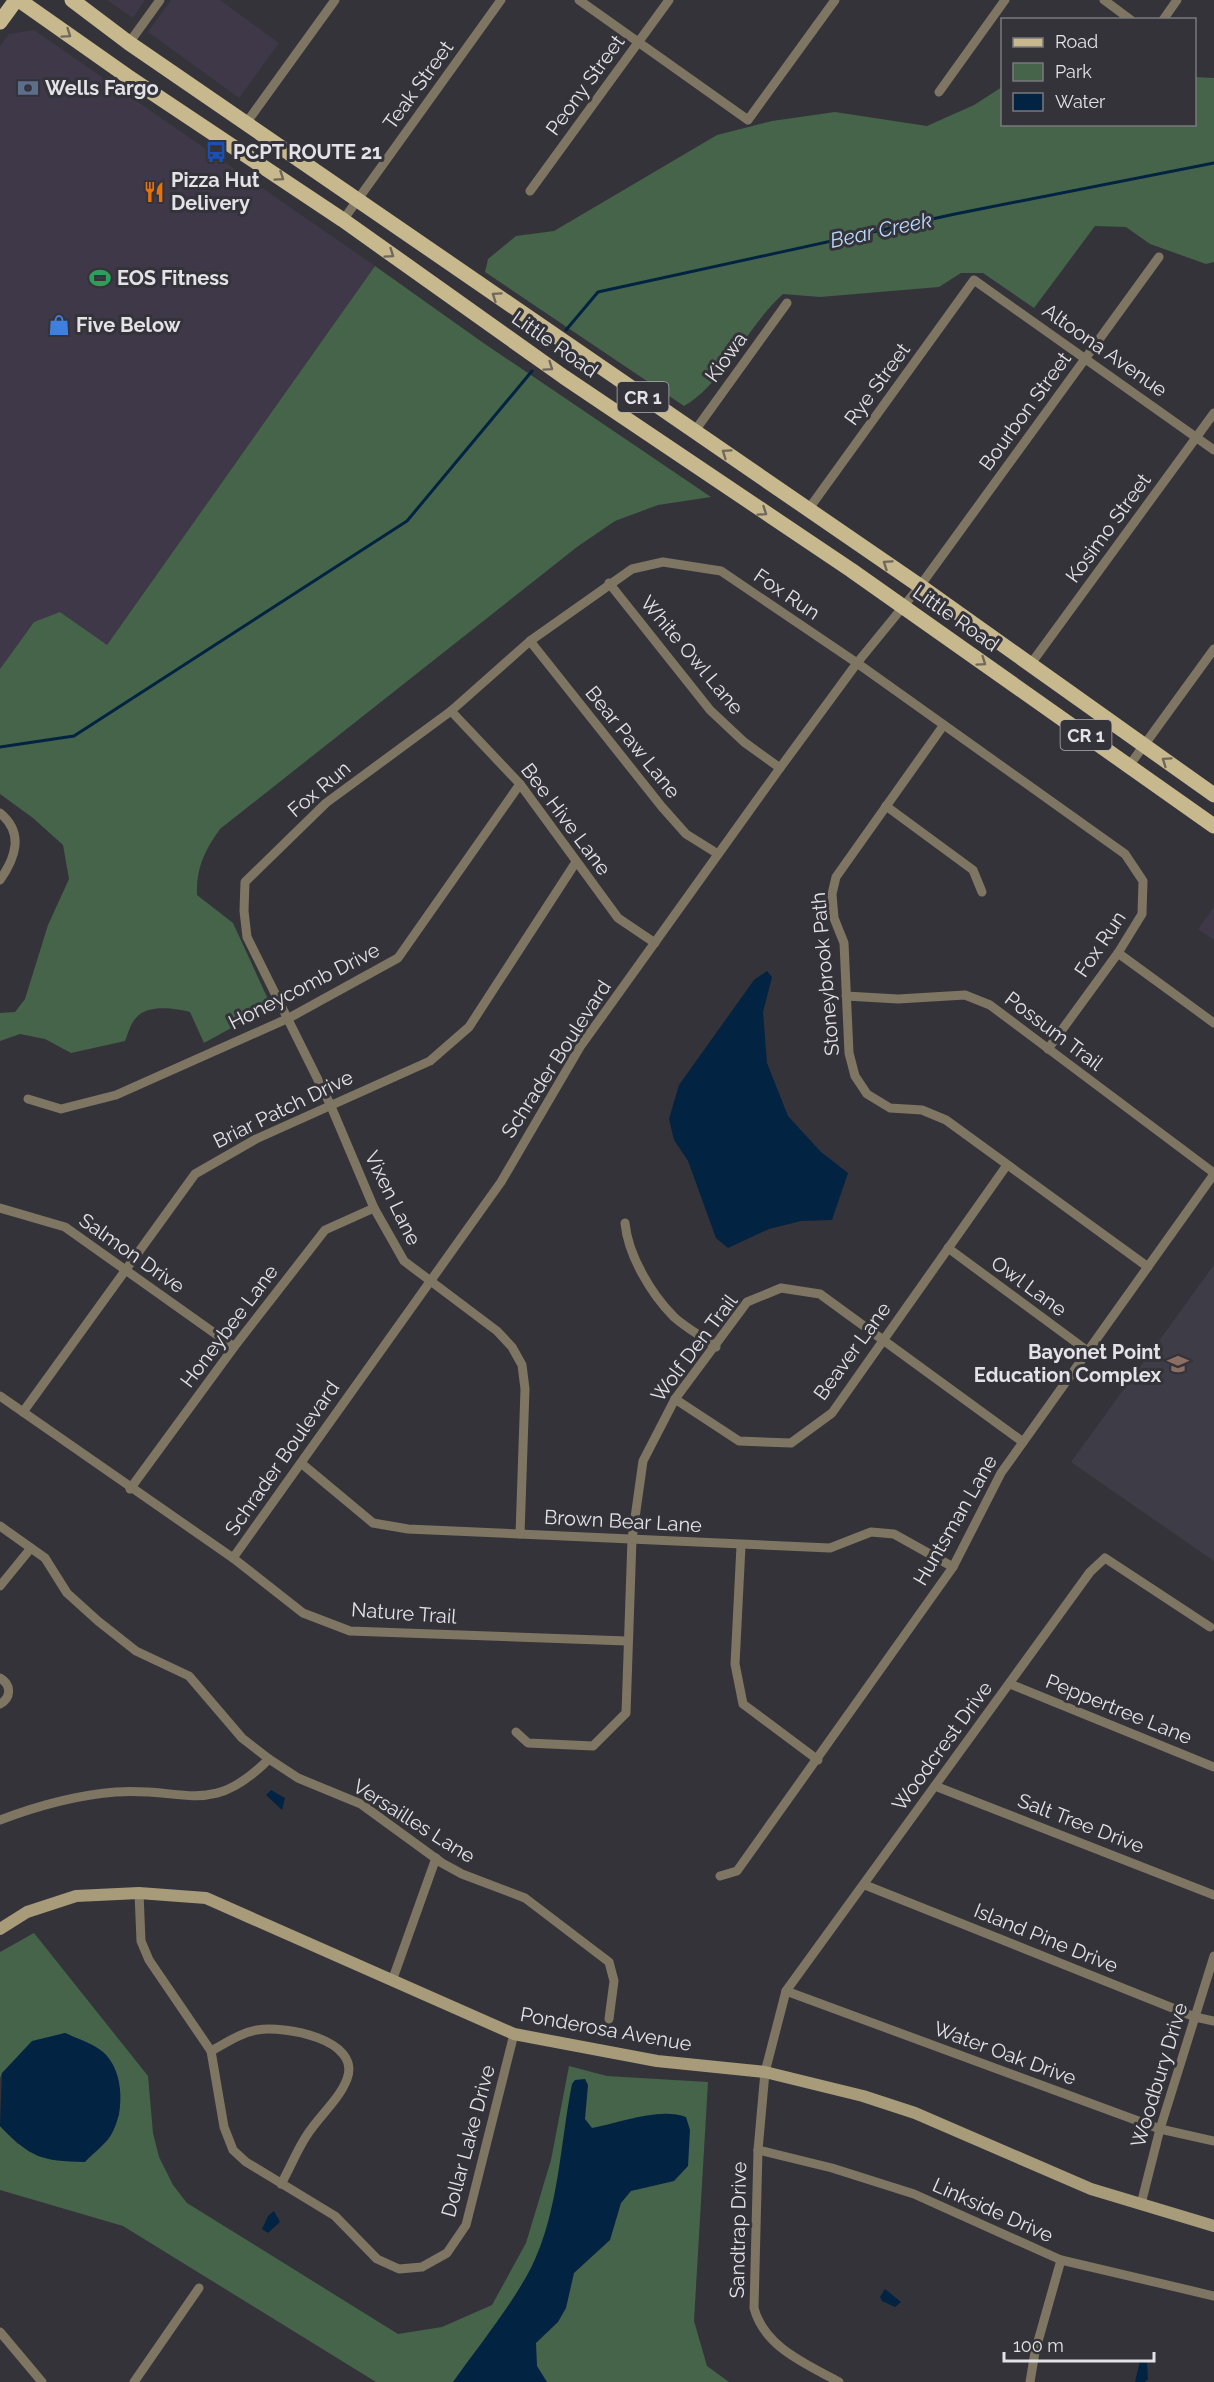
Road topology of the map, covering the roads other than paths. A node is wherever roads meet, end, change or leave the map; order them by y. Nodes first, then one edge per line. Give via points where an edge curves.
1 (18, 0) edge
2 (72, 0) edge
3 (160, 0) edge
4 (335, 0) edge
5 (501, 0) edge
6 (579, 0) edge
7 (669, 0) edge
8 (835, 0) edge
9 (1005, 0) edge
10 (1104, 0) edge
11 (1177, 0) edge
12 (1128, 18) edge
13 (1164, 18) edge
14 (0, 22) edge
15 (638, 42) junction
16 (129, 43) junction
17 (939, 92) dead end
18 (247, 122) junction
19 (531, 191) dead end
20 (357, 200) junction
21 (343, 220) junction
22 (1159, 257) dead end
23 (974, 280) joint
24 (787, 303) dead end
25 (1085, 359) junction
26 (1214, 412) edge
27 (694, 432) junction
28 (1196, 437) junction
29 (1214, 450) edge
30 (808, 510) junction
31 (609, 583) junction
32 (920, 586) junction
33 (901, 606) junction
34 (530, 641) junction
35 (1214, 649) edge
36 (857, 663) junction
37 (1030, 665) junction
38 (451, 711) junction
39 (943, 726) junction
40 (1144, 746) junction
41 (1129, 766) junction
42 (780, 768) junction
43 (520, 784) junction
44 (1214, 795) edge
45 (886, 806) junction
46 (0, 813) edge
47 (1214, 826) edge
48 (718, 854) junction
49 (576, 862) junction
50 (0, 880) edge
51 (245, 882) joint
52 (982, 892) dead end
53 (655, 943) junction
54 (1118, 953) junction
55 (846, 996) junction
56 (289, 1018) junction
57 (1214, 1023) edge
58 (1048, 1049) junction
59 (28, 1098) dead end
60 (330, 1104) junction
61 (1007, 1165) junction
62 (1214, 1173) edge
63 (0, 1208) edge
64 (374, 1208) junction
65 (625, 1223) dead end
66 (948, 1248) junction
67 (1149, 1267) junction
68 (126, 1271) junction
69 (429, 1280) junction
70 (883, 1339) junction
71 (234, 1347) junction
72 (716, 1347) junction
73 (1089, 1352) junction
74 (0, 1396) edge
75 (675, 1399) junction
76 (23, 1412) junction
77 (1023, 1442) junction
78 (301, 1463) junction
79 (130, 1489) junction
80 (0, 1526) edge
81 (520, 1534) junction
82 (632, 1539) junction
83 (741, 1546) junction
84 (31, 1548) junction
85 (233, 1558) junction
86 (953, 1567) junction
87 (0, 1586) edge
88 (1210, 1628) dead end
89 (627, 1641) junction
90 (0, 1678) edge
91 (1010, 1684) junction
92 (0, 1704) edge
93 (516, 1732) dead end
94 (269, 1759) junction
95 (818, 1760) junction
96 (1214, 1767) edge
97 (935, 1786) junction
98 (0, 1820) edge
99 (436, 1858) junction
100 (720, 1876) dead end
101 (865, 1885) junction
102 (139, 1893) junction
103 (1214, 1895) edge
104 (0, 1929) edge
105 (1214, 1956) edge
106 (392, 1981) junction
107 (786, 1991) junction
108 (1195, 2017) junction
109 (609, 2019) dead end
110 (1214, 2021) edge
111 (514, 2034) junction
112 (211, 2051) junction
113 (765, 2072) junction
114 (1160, 2129) junction
115 (1214, 2140) edge
116 (758, 2150) junction
117 (281, 2184) junction
118 (1141, 2204) junction
119 (1214, 2226) edge
120 (1061, 2260) junction
121 (199, 2288) dead end
122 (1214, 2296) edge
123 (0, 2332) edge
124 (42, 2382) edge
125 (134, 2382) edge
126 (839, 2382) edge
127 (1030, 2382) edge

1 - 14 main road
1 -> 21 main road, Little Road / CR 1
2 - 16 main road, Little Road / CR 1
3 - 16 street
4 - 18 street
5 - 20 street, Teak Street
6 - 15 street
7 - 15 street, Peony Street
8 - 15 street via 748,120
9 - 17 street
10 - 12 street
11 - 13 street
15 - 19 street, Peony Street
16 - 18 main road, Little Road / CR 1
18 - 20 main road, Little Road / CR 1
20 - 21 street, Teak Street
27 -> 20 main road, Little Road / CR 1
21 -> 33 main road, Little Road / CR 1 via 564,377
22 - 25 street, Bourbon Street
23 - 25 street, Altoona Avenue
23 - 30 street, Rye Street
24 - 27 street, Kiowa
25 - 28 street, Altoona Avenue
25 - 32 street, Bourbon Street
26 - 28 street, Kosimo Street
30 -> 27 main road, Little Road / CR 1
28 - 29 street, Altoona Avenue
28 - 37 street, Kosimo Street
32 -> 30 main road, Little Road / CR 1
31 - 34 street, Fox Run
31 - 36 street, Fox Run via 632,569 663,562 721,571
31 - 42 street, White Owl Lane via 710,710
32 - 33 street, Schrader Boulevard
32 - 37 main road, Little Road / CR 1
33 - 36 street, Schrader Boulevard
33 -> 41 main road, Little Road / CR 1
34 - 38 street, Fox Run
34 - 48 street, Bear Paw Lane via 662,807 686,834
35 - 40 street
36 - 39 street, Fox Run
36 - 42 street, Schrader Boulevard
37 - 40 main road, Little Road / CR 1
38 - 43 street, Bee Hive Lane
38 - 51 street, Fox Run via 326,803
39 - 45 street, Stoneybrook Path
39 - 54 street, Fox Run via 1125,854 1143,881 1142,914
40 - 41 street
44 -> 40 main road, Little Road / CR 1
41 - 47 main road, Little Road / CR 1
42 - 48 street, Schrader Boulevard
43 - 49 street, Bee Hive Lane
43 - 56 street, Honeycomb Drive via 398,958
45 - 52 street via 973,870
45 - 55 street, Stoneybrook Path via 836,877 832,894 834,918 844,944
46 - 50 street via 12,823 16,840
48 - 53 street, Schrader Boulevard
49 - 53 street, Bee Hive Lane via 618,918
49 - 60 street, Briar Patch Drive via 469,1027 430,1061
51 - 56 street, Vixen Lane via 247,937
53 - 69 street, Schrader Boulevard via 580,1047 501,1182
54 - 57 street
54 - 58 street, Fox Run
55 - 58 street, Possum Trail via 898,999 965,995 990,1005
55 - 61 street, Stoneybrook Path via 849,1053 855,1076 867,1094 890,1108 922,1110 945,1120
56 - 59 street, Honeycomb Drive via 116,1095 61,1108
56 - 60 street, Vixen Lane
58 - 62 street, Possum Trail
60 - 64 street, Vixen Lane
60 - 68 street, Briar Patch Drive via 195,1174
61 - 66 street, Beaver Lane
61 - 67 street, Stoneybrook Path
62 - 67 street, Huntsman Lane
63 - 68 street, Salmon Drive via 65,1227
64 - 69 street, Vixen Lane via 404,1261
64 - 71 street, Honeybee Lane via 325,1230
65 - 72 street via 627,1242 649,1283 674,1317
66 - 70 street, Beaver Lane
66 - 73 street, Owl Lane
67 - 73 street, Huntsman Lane
68 - 71 street, Salmon Drive
68 - 76 street, Briar Patch Drive
69 - 78 street, Schrader Boulevard
69 - 81 street, Vixen Lane via 497,1331 522,1365 525,1389
70 - 72 street, Wolf Den Trail via 820,1294 782,1288 747,1302
70 - 75 street, Beaver Lane via 832,1413 791,1443 739,1441
70 - 77 street, Wolf Den Trail
71 - 79 street, Honeybee Lane
72 - 75 street, Wolf Den Trail
73 - 77 street, Huntsman Lane
74 - 76 street, Nature Trail
75 - 82 street, Wolf Den Trail via 643,1461
76 - 79 street, Nature Trail
77 - 86 street, Huntsman Lane via 1001,1473
78 - 81 street, Brown Bear Lane via 373,1524
78 - 85 street, Schrader Boulevard
79 - 85 street, Nature Trail
80 - 84 street, Versailles Lane
81 - 82 street, Brown Bear Lane
82 - 83 street, Brown Bear Lane
82 - 89 street, Wolf Den Trail
83 - 86 street, Brown Bear Lane via 830,1548 871,1532 894,1534
83 - 95 street via 735,1664 743,1704
84 - 87 street
84 - 94 street, Versailles Lane via 45,1558 67,1593 98,1621 136,1651 189,1676 242,1738
85 - 89 street, Nature Trail via 303,1613 350,1631
86 - 95 street, Huntsman Lane
88 - 91 street, Woodcrest Drive via 1105,1558 1090,1572
89 - 93 street, Wolf Den Trail via 626,1713 593,1746 528,1743
90 - 92 street via 9,1691
91 - 96 street, Peppertree Lane
91 - 97 street, Woodcrest Drive
94 - 98 street via 231,1790 205,1797 107,1793 76,1797
94 - 99 street, Versailles Lane via 298,1778 361,1804
95 - 100 street, Huntsman Lane via 737,1871
97 - 101 street, Woodcrest Drive
97 - 103 street, Salt Tree Drive
99 - 106 street, Versailles Lane
99 - 109 street, Versailles Lane via 462,1874 525,1898 609,1962 614,1981
101 - 107 street, Woodcrest Drive
101 - 108 street, Island Pine Drive
102 - 104 street, Ponderosa Avenue via 76,1896 27,1912
102 - 106 street, Ponderosa Avenue via 206,1898
102 - 112 street, Dollar Lake Drive via 141,1941 149,1960
105 - 108 street, Woodbury Drive
106 - 111 street, Ponderosa Avenue
107 - 113 street, Woodcrest Drive
107 - 114 street, Water Oak Drive
108 - 110 street, Island Pine Drive
108 - 114 street, Woodbury Drive
111 - 113 street, Ponderosa Avenue via 657,2061
111 - 117 street, Dollar Lake Drive via 466,2226 447,2253 422,2267 399,2269 377,2259 335,2216
112 - 117 street, Dollar Lake Drive via 224,2127 233,2150
112 - 117 street via 236,2037 275,2028 306,2032 344,2054 349,2065 348,2077 307,2135
113 - 116 street, Sandtrap Drive
113 - 118 street, Ponderosa Avenue via 915,2113 1091,2189
114 - 115 street, Water Oak Drive
114 - 118 street, Woodbury Drive
116 - 120 street, Linkside Drive via 914,2194
116 - 126 street, Sandtrap Drive via 754,2308 758,2325 768,2338 797,2359
118 - 119 street, Ponderosa Avenue
120 - 122 street, Linkside Drive
120 - 127 street
121 - 125 street
123 - 124 street

